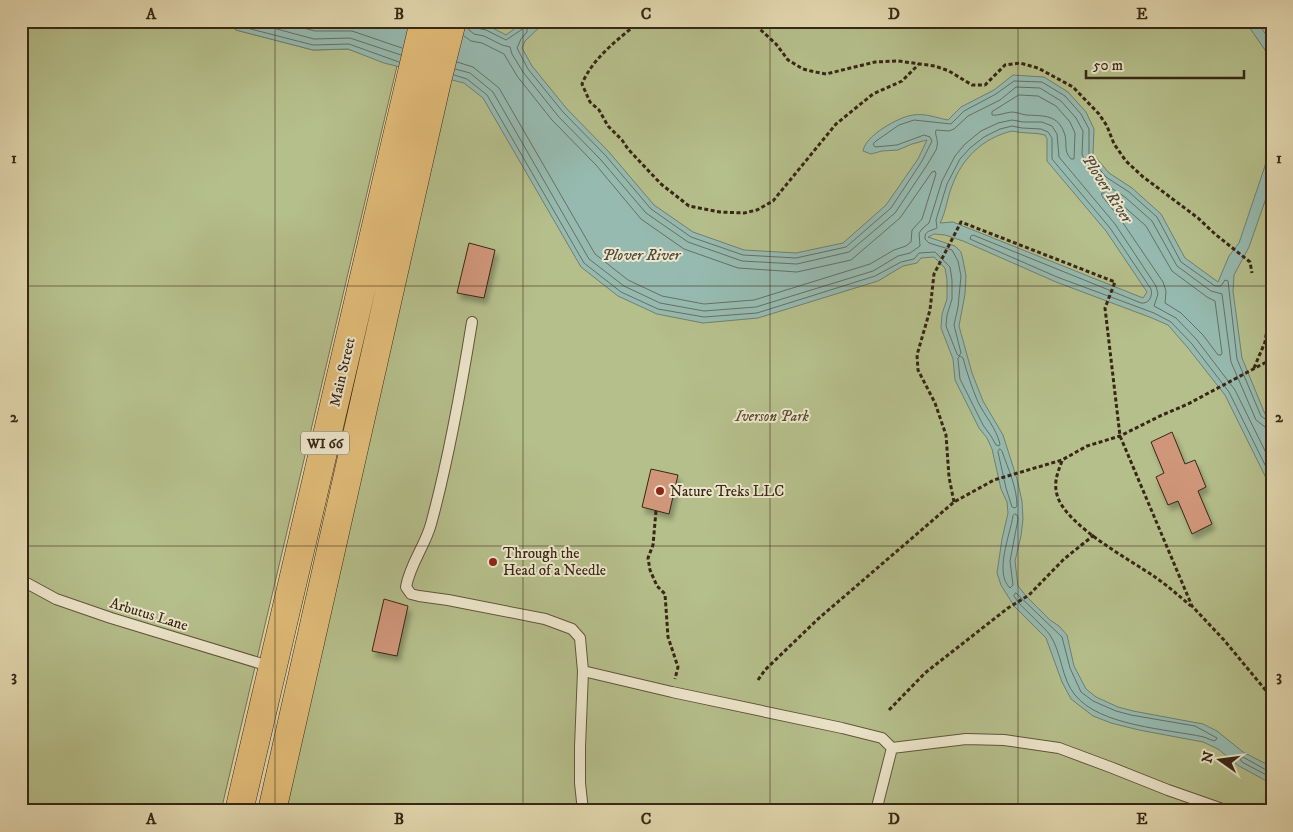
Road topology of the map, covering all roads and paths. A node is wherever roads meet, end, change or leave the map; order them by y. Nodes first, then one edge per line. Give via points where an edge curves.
1 (424, 21) edge
2 (452, 21) edge
3 (640, 21) edge
4 (751, 21) edge
5 (920, 64) junction
6 (424, 78) junction
7 (1252, 274) dead end
8 (1272, 300) edge
9 (472, 322) dead end
10 (1272, 359) edge
11 (1254, 369) junction
12 (1120, 436) junction
13 (1062, 460) junction
14 (954, 502) junction
15 (656, 511) dead end
16 (1094, 535) junction
17 (21, 580) edge
18 (1192, 606) junction
19 (272, 667) junction
20 (583, 671) junction
21 (758, 680) dead end
22 (672, 692) junction
23 (1272, 698) edge
24 (889, 710) dead end
25 (892, 748) junction
26 (239, 811) edge
27 (272, 811) edge
28 (583, 811) edge
29 (876, 811) edge
30 (1228, 811) edge

1 - 6 main road, Main Street / WI 66
2 - 6 main road, Main Street / WI 66
3 - 5 path via 596,61 582,84 590,102 600,110 608,126 661,184 689,206 720,212 744,213 773,201 836,124 874,94 902,81
4 - 5 path via 788,60 803,69 826,74 876,62
5 - 7 path via 949,71 972,85 985,85 1005,65 1020,63 1038,68 1073,87 1099,114 1126,161 1250,262
6 - 19 main road, Main Street / WI 66
6 - 27 main road, Main Street / WI 66
8 - 11 path via 1265,342
9 - 20 lane via 430,526 408,574 406,587 411,594 545,620 572,629 580,638
10 - 11 path
11 - 12 path
12 - 13 path via 1087,446
12 - 14 path via 1104,308 1115,282 961,222 934,274 930,310 917,355 918,370 935,402 946,435
12 - 18 path
13 - 14 path via 994,480
13 - 16 path via 1054,480 1058,498 1066,511
14 - 21 path via 818,619
15 - 22 path via 653,545 648,558 657,586 665,594 668,637 678,668
16 - 18 path
16 - 24 path via 1029,594 925,673
17 - 19 lane, Arbutus Lane via 56,599
18 - 23 path
19 - 26 main road, Main Street / WI 66
20 - 22 lane
20 - 28 lane via 580,748
22 - 25 lane via 882,738
25 - 29 lane
25 - 30 lane via 966,739 1004,740 1059,748

